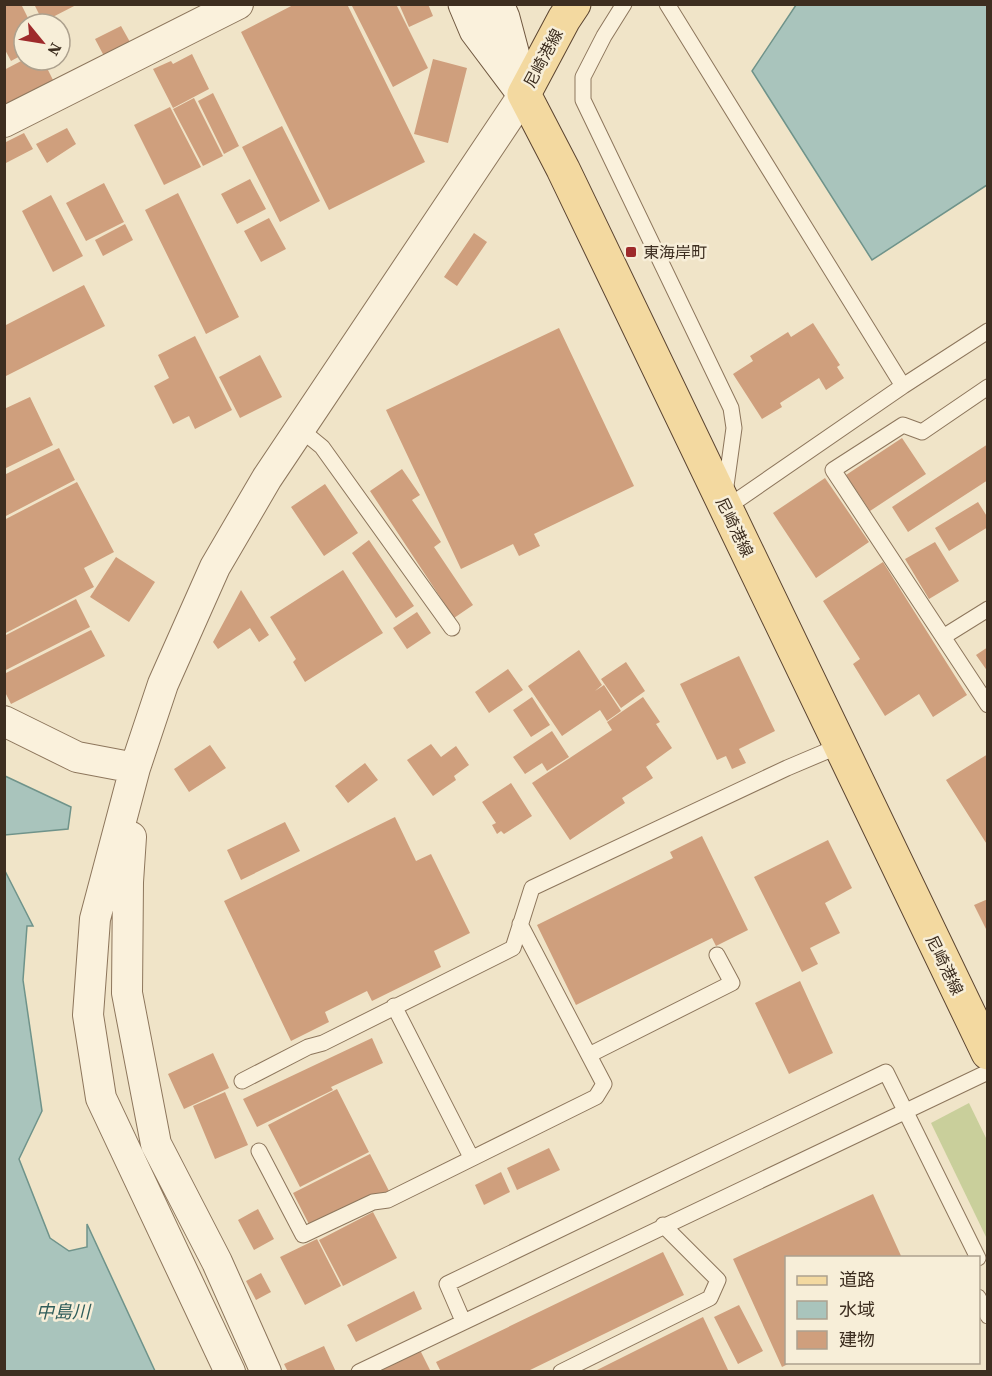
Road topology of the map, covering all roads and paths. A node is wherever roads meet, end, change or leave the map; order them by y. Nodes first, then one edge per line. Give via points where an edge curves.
1 (237, 4) edge
2 (465, 4) edge
3 (497, 4) edge
4 (574, 4) edge
5 (624, 4) edge
6 (667, 4) edge
7 (524, 94) junction
8 (4, 122) edge
9 (987, 331) edge
10 (903, 386) junction
11 (987, 387) edge
12 (300, 429) junction
13 (725, 506) junction
14 (987, 609) edge
15 (452, 628) dead end
16 (943, 637) junction
17 (987, 705) edge
18 (4, 721) edge
19 (839, 746) junction
20 (135, 768) junction
21 (520, 924) junction
22 (717, 955) dead end
23 (394, 1006) junction
24 (987, 1053) edge
25 (588, 1055) junction
26 (987, 1072) edge
27 (242, 1081) dead end
28 (904, 1111) junction
29 (259, 1151) dead end
30 (471, 1157) junction
31 (663, 1225) junction
32 (977, 1256) edge
33 (980, 1301) edge
34 (987, 1316) edge
35 (463, 1321) junction
36 (230, 1371) edge
37 (266, 1371) edge
38 (359, 1371) edge
39 (561, 1371) edge

1 - 8 street
2 - 7 street via 476,30
3 - 7 street
4 - 7 main road, 尼崎港線
5 - 13 lane via 583,77 583,100 731,408 734,428
6 - 10 lane
7 - 12 street
7 - 13 main road, 尼崎港線
9 - 10 lane
10 - 13 lane
11 - 16 lane via 922,432 903,425 833,470
12 - 15 lane via 322,447
12 - 20 street via 215,567 163,684
13 - 19 main road, 尼崎港線
14 - 16 lane
16 - 17 lane
18 - 20 street via 77,757
19 - 21 lane via 532,888
19 - 24 main road, 尼崎港線
20 - 36 street via 95,919 88,1015 101,1098
20 - 37 street via 127,993 156,1144 217,1263
21 - 23 lane via 513,948
21 - 25 lane
22 - 25 lane via 732,982
23 - 27 lane
23 - 30 lane
25 - 30 lane via 604,1084 596,1097
26 - 28 lane
28 - 31 lane
28 - 32 lane
28 - 35 lane via 886,1072 875,1077 447,1284
29 - 30 lane via 303,1235 373,1202 388,1200
31 - 35 lane
31 - 39 lane via 718,1280 710,1298
33 - 34 lane
35 - 38 lane

